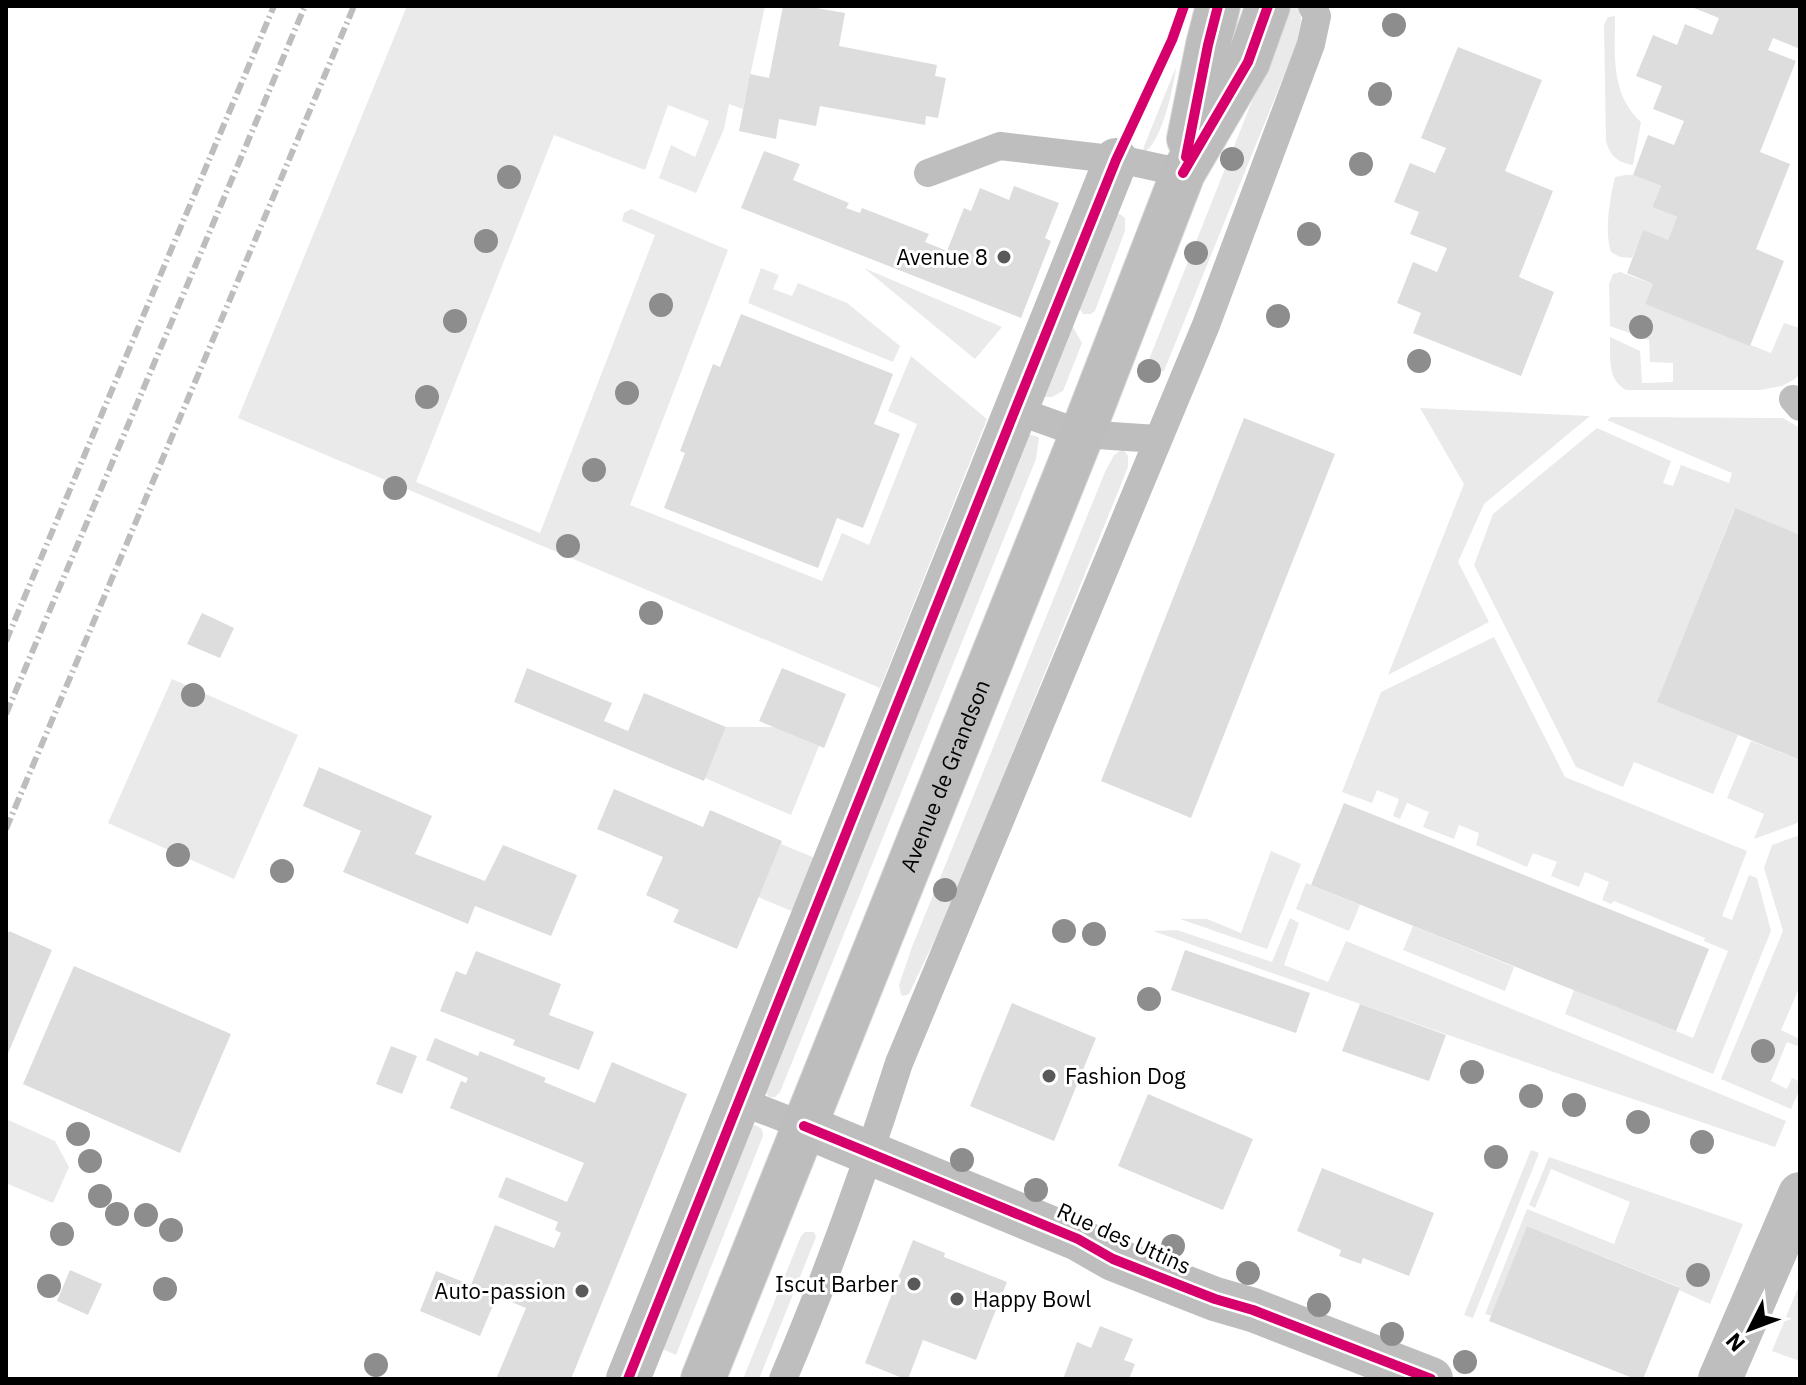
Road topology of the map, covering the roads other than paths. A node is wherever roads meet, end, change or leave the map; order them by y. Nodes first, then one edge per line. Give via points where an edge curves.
1 (1218, 6) edge
2 (1268, 6) edge
3 (1312, 6) edge
4 (1116, 160) junction
5 (928, 173) dead end
6 (1183, 173) junction
7 (1013, 415) junction
8 (1082, 434) junction
9 (1157, 439) junction
10 (740, 1101) junction
11 (804, 1126) junction
12 (870, 1153) junction
13 (1800, 1194) edge
14 (628, 1379) edge
15 (703, 1379) edge
16 (783, 1379) edge
17 (1431, 1379) edge
18 (1720, 1379) edge

1 - 6 main road, Avenue de Grandson
2 - 6 main road, Avenue de Grandson via 1248,62
3 - 9 lane via 1317,16 1311,44 1206,325
4 - 5 lane via 1000,146
4 - 6 lane
4 - 7 street
6 - 8 main road, Avenue de Grandson
7 - 8 lane via 1029,415
7 - 10 street
8 - 9 lane
8 - 11 main road, Avenue de Grandson
9 - 12 lane via 899,1063
10 - 11 lane
10 - 14 street
11 - 12 street, Rue des Uttins
11 - 15 main road, Avenue de Grandson
12 - 16 lane
12 - 17 street, Rue des Uttins via 1078,1239 1113,1259
13 - 18 street

